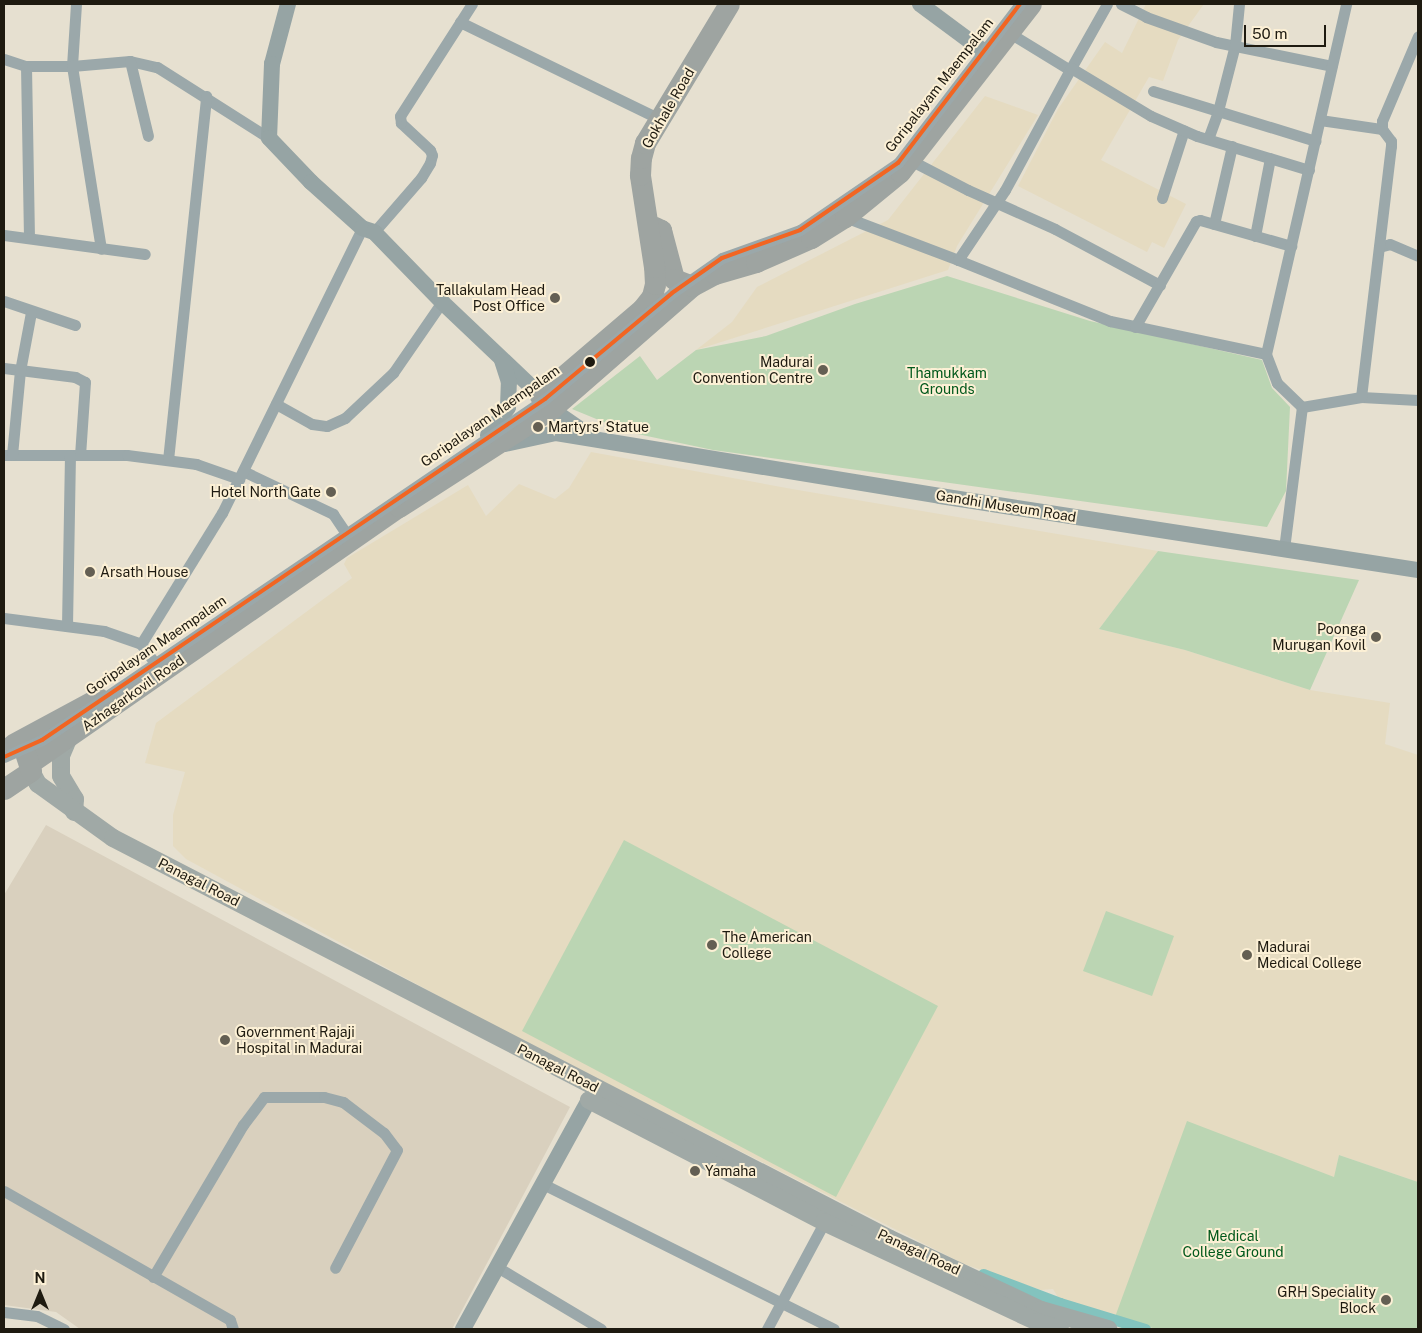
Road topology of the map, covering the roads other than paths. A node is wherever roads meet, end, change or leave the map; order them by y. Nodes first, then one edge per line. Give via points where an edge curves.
1 (76, 4) edge
2 (288, 4) edge
3 (472, 4) edge
4 (729, 4) edge
5 (920, 4) edge
6 (1020, 4) edge
7 (1030, 4) edge
8 (1107, 4) edge
9 (1121, 4) edge
10 (1239, 4) edge
11 (1346, 4) edge
12 (460, 22) junction
13 (1008, 32) junction
14 (1418, 36) edge
15 (1235, 45) junction
16 (990, 56) junction
17 (4, 59) edge
18 (130, 61) junction
19 (26, 66) junction
20 (72, 66) junction
21 (1332, 66) junction
22 (1071, 69) junction
23 (1153, 91) dead end
24 (206, 96) junction
25 (1218, 111) junction
26 (660, 119) junction
27 (1320, 120) junction
28 (1382, 129) junction
29 (1184, 130) junction
30 (148, 136) dead end
31 (269, 138) junction
32 (1208, 139) junction
33 (1316, 141) junction
34 (1232, 146) junction
35 (1270, 158) junction
36 (910, 160) junction
37 (1309, 170) junction
38 (1162, 198) dead end
39 (997, 204) junction
40 (845, 217) junction
41 (647, 221) junction
42 (1214, 224) junction
43 (368, 230) junction
44 (4, 235) edge
45 (1255, 236) junction
46 (29, 238) junction
47 (1291, 246) junction
48 (1379, 247) junction
49 (101, 249) junction
50 (144, 254) dead end
51 (1418, 256) edge
52 (958, 260) junction
53 (655, 284) joint
54 (1160, 284) junction
55 (692, 286) junction
56 (4, 302) edge
57 (442, 302) junction
58 (32, 312) junction
59 (75, 325) dead end
60 (1135, 326) junction
61 (1266, 354) junction
62 (500, 358) junction
63 (4, 368) edge
64 (20, 371) junction
65 (1361, 397) junction
66 (1418, 400) edge
67 (546, 402) junction
68 (276, 404) junction
69 (1302, 407) junction
70 (594, 439) junction
71 (487, 443) junction
72 (8, 455) edge
73 (75, 455) junction
74 (168, 460) junction
75 (241, 475) junction
76 (343, 529) junction
77 (1284, 549) junction
78 (1418, 570) edge
79 (4, 618) edge
80 (67, 626) junction
81 (146, 652) junction
82 (68, 737) junction
83 (6, 746) edge
84 (30, 767) junction
85 (4, 789) edge
86 (74, 812) junction
87 (590, 1100) joint
88 (544, 1184) junction
89 (4, 1191) edge
90 (828, 1216) junction
91 (497, 1267) junction
92 (335, 1268) dead end
93 (153, 1277) junction
94 (782, 1302) junction
95 (4, 1312) edge
96 (1037, 1320) edge
97 (64, 1329) edge
98 (233, 1329) edge
99 (463, 1329) edge
100 (601, 1329) edge
101 (767, 1329) edge
102 (834, 1329) edge
103 (1060, 1329) edge
104 (1108, 1329) edge

1 - 20 street
2 - 31 street via 272,64
3 - 12 street
4 - 26 highway, Gokhale Road
5 - 16 street
6 - 83 street, Goripalayam Maempalam, bridge via 898,163 800,230 722,258 672,293 545,399 42,740
7 - 13 highway, Azhagarkovil Road
8 - 22 street
9 - 15 street via 1216,42
10 - 15 street
11 - 21 street
12 - 26 street
12 - 43 street via 400,116 401,123 430,150 430,163 421,178
13 - 16 highway, Azhagarkovil Road
13 - 22 street
14 - 28 street via 1382,121
15 - 21 street
15 - 25 street
16 - 36 highway, Azhagarkovil Road
17 - 19 street
18 - 20 street
18 - 24 street via 157,67
18 - 30 street
19 - 20 street
19 - 46 street
20 - 49 street
21 - 27 street
22 - 29 street via 1150,116
22 - 39 street
23 - 25 street
24 - 31 street
24 - 74 street
25 - 32 street
25 - 33 street
26 - 41 highway, Gokhale Road via 645,143 641,158 640,175
27 - 28 street
27 - 33 street
28 - 48 street via 1391,146
29 - 32 street
29 - 38 street
31 - 43 street, Gandhi Museum Road via 311,182
32 - 34 street
33 - 37 street
34 - 35 street
34 - 42 street
35 - 37 street
35 - 45 street
36 - 39 street
36 - 40 highway, Azhagarkovil Road
37 - 47 street
39 - 52 street
39 - 54 street via 1054,229
40 - 52 street
40 - 55 highway, Azhagarkovil Road via 811,238 756,262 715,274
41 - 53 highway, Gokhale Road
41 - 55 highway via 660,230 674,278
42 - 45 street
42 - 54 street via 1200,220 1192,225
43 - 57 street, Gandhi Museum Road
43 - 68 street
44 - 46 street
45 - 47 street
46 - 49 street
47 - 61 street
48 - 51 street via 1390,244
48 - 65 street
49 - 50 street
52 - 60 street via 1110,321
53 - 67 highway, Azhagarkovil Road via 652,296 642,309
54 - 60 street
55 - 67 highway, Azhagarkovil Road
56 - 58 street
57 - 62 street, Gandhi Museum Road
57 - 68 street via 393,373 345,418 327,426 312,424
58 - 59 street
58 - 64 street
60 - 61 street
61 - 69 street via 1277,383
62 - 67 street, Gandhi Museum Road
62 - 71 street via 509,382 508,407
63 - 64 street
64 - 72 street
64 - 73 street via 75,377 85,382
65 - 66 street
65 - 69 street
67 - 70 street, Gandhi Museum Road
67 - 71 highway, Azhagarkovil Road
68 - 75 street
69 - 77 street
70 - 71 street, Gandhi Museum Road via 556,433
70 - 77 street, Gandhi Museum Road
71 - 76 highway, Azhagarkovil Road
71 - 82 highway, Azhagarkovil Road
72 - 73 street
73 - 74 street via 126,455
73 - 80 street
74 - 75 street
75 - 76 street via 333,514
75 - 81 street
76 - 81 highway, Azhagarkovil Road
77 - 78 street, Gandhi Museum Road
79 - 80 street
80 - 81 street via 104,631
81 - 83 highway, Azhagarkovil Road via 97,699
82 - 84 highway, Azhagarkovil Road
82 - 86 main road via 61,756 61,776 74,799
83 - 84 highway via 25,753
84 - 85 highway, Azhagarkovil Road
84 - 86 main road, Panagal Road via 38,784
86 - 90 main road, Panagal Road via 113,838
87 - 88 street
87 - 90 main road, Panagal Road
88 - 91 street
88 - 94 street
89 - 93 street
90 - 94 street
90 - 96 main road, Panagal Road via 890,1239
91 - 99 street
91 - 100 street
92 - 93 street via 397,1150 384,1133 343,1102 324,1097 264,1097 243,1126
93 - 98 street via 230,1320
94 - 101 street
94 - 102 street
95 - 97 street via 37,1316
96 - 103 main road, Panagal Road
96 - 104 main road, Panagal Road

